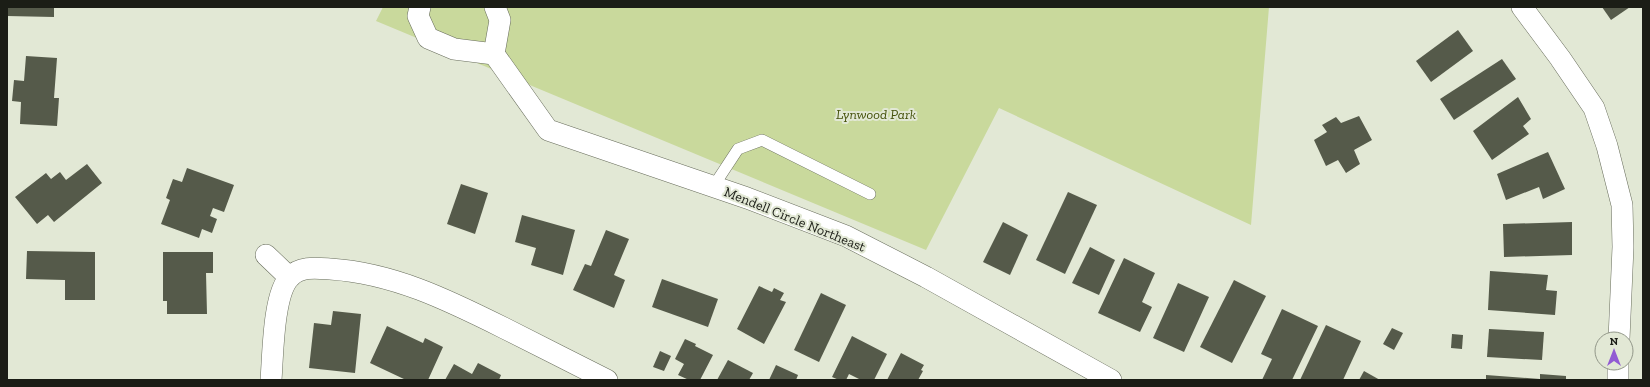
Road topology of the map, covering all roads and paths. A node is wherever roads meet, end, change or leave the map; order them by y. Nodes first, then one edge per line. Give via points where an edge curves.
1 (420, 7) edge
2 (496, 7) edge
3 (1522, 7) edge
4 (494, 54) junction
5 (713, 187) junction
6 (870, 194) dead end
7 (266, 255) dead end
8 (289, 277) junction
9 (1619, 331) edge
10 (271, 380) edge
11 (607, 380) edge
12 (1111, 380) edge

1 - 4 street via 418,16 428,38 454,49
2 - 4 street via 500,20
3 - 9 street via 1594,108 1607,146 1622,205
4 - 5 street, Mendell Circle Northeast via 548,130
5 - 6 lane via 738,149 762,140
5 - 12 street, Mendell Circle Northeast via 846,236 926,277
7 - 8 street
8 - 10 street via 281,289 277,307
8 - 11 street via 300,269 321,268 347,270 402,282 455,303

